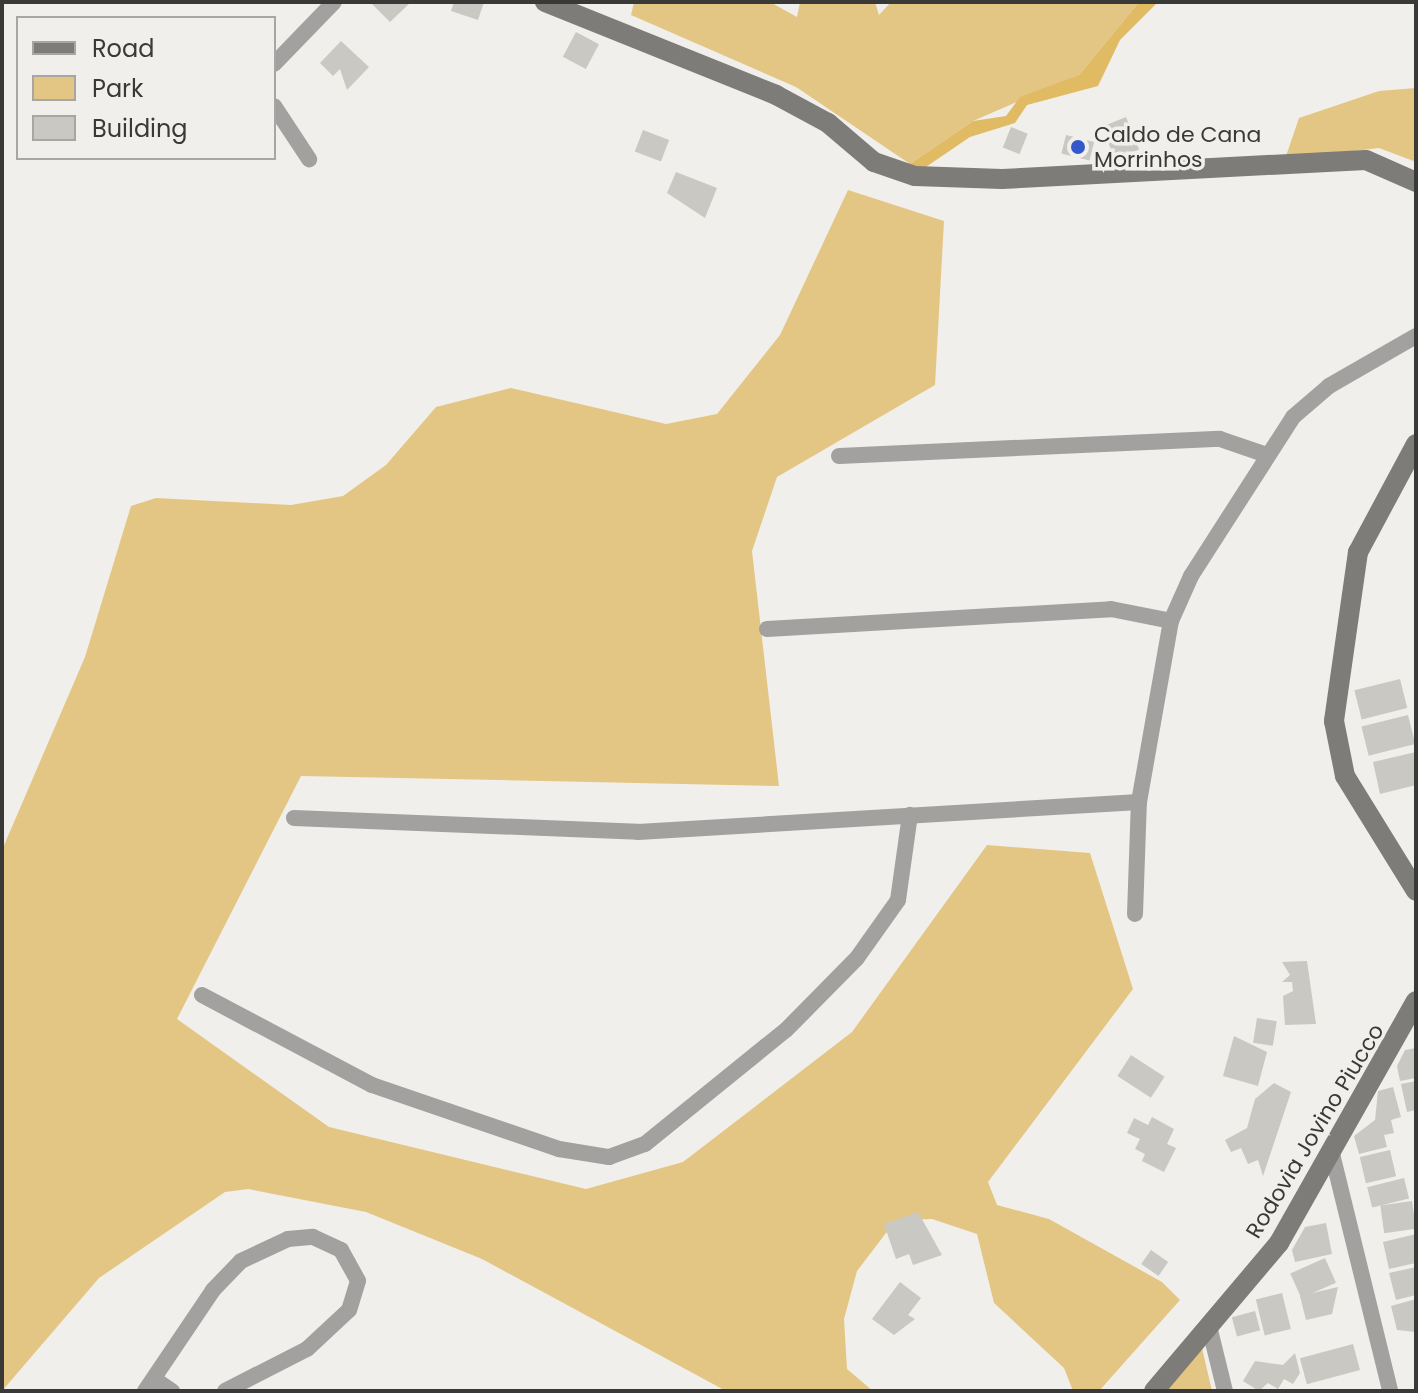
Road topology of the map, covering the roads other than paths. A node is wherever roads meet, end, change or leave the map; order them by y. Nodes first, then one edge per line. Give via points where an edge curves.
1 (334, 2) edge
2 (545, 2) edge
3 (276, 62) edge
4 (276, 109) edge
5 (309, 159) dead end
6 (1416, 182) edge
7 (1416, 336) edge
8 (1416, 444) edge
9 (1264, 454) junction
10 (839, 456) dead end
11 (1171, 621) junction
12 (767, 629) dead end
13 (1139, 802) junction
14 (910, 815) junction
15 (294, 818) dead end
16 (1416, 891) edge
17 (1135, 914) dead end
18 (202, 995) dead end
19 (1416, 1001) edge
20 (1409, 1030) edge
21 (1332, 1154) junction
22 (1209, 1326) junction
23 (150, 1385) edge
24 (172, 1391) edge
25 (225, 1391) edge
26 (1154, 1391) edge
27 (1225, 1391) edge
28 (1390, 1391) edge

1 - 3 street
2 - 6 main road via 776,95 828,123 874,162 915,176 1002,179 1366,160
4 - 5 street
7 - 9 street via 1329,386
8 - 16 main road via 1358,552 1334,721 1351,787
9 - 10 street via 1220,439
9 - 11 street
11 - 12 street via 1111,609
11 - 13 street
13 - 14 street
13 - 17 street
14 - 15 street via 638,832
14 - 18 street via 898,900 857,958 786,1030 645,1144 609,1157 559,1149 372,1085
19 - 20 main road, Rodovia Jovino Piucco
20 - 21 main road, Rodovia Jovino Piucco
21 - 22 main road, Rodovia Jovino Piucco via 1279,1243
21 - 28 street
22 - 26 main road, Rodovia Jovino Piucco
22 - 27 street
23 - 24 street
23 - 25 street via 241,1261 288,1239 313,1237 341,1250 358,1281 349,1310 307,1349

